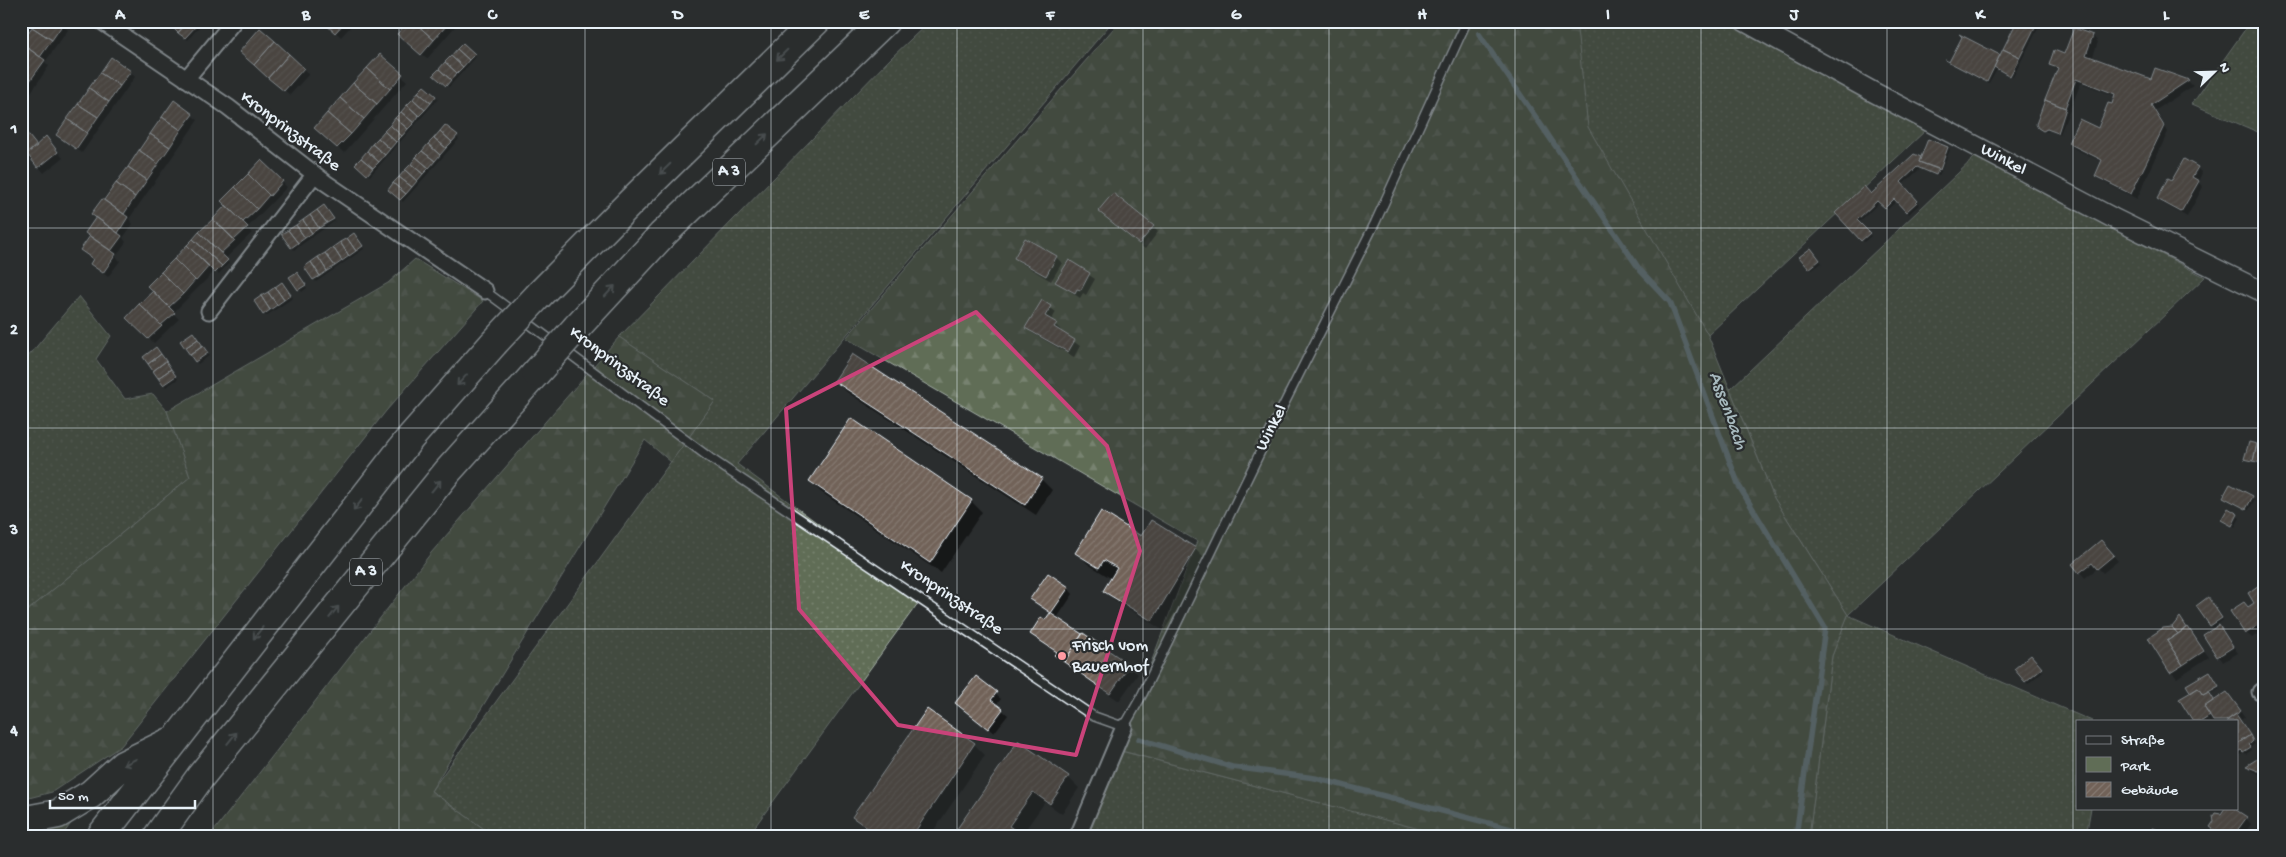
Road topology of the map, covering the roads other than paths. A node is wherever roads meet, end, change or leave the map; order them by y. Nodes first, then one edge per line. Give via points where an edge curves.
1 (102, 21) edge
2 (234, 21) edge
3 (816, 21) edge
4 (885, 21) edge
5 (1467, 21) edge
6 (1744, 21) edge
7 (186, 79) junction
8 (314, 175) junction
9 (485, 291) joint
10 (2265, 293) edge
11 (209, 311) dead end
12 (1124, 727) junction
13 (174, 740) junction
14 (202, 776) junction
15 (21, 821) edge
16 (101, 836) edge
17 (158, 836) edge
18 (172, 836) edge
19 (1078, 836) edge

1 - 7 street, Kronprinzstraße
2 - 7 street
3 -> 13 highway, A 3, bridge via 631,202 494,343 411,436
14 -> 4 highway, A 3, bridge via 448,471 577,326 662,235
5 - 12 lane, Winkel via 1375,223
6 - 10 street, Winkel via 1875,93
7 - 8 street, Kronprinzstraße via 265,135
8 - 9 street, Kronprinzstraße
8 - 11 street
9 - 12 lane, Kronprinzstraße via 710,458 1093,716
12 - 19 street, Winkel
13 -> 15 highway via 123,765 91,794 58,814
13 - 16 highway, A 3
14 - 17 highway, A 3
14 - 18 highway

